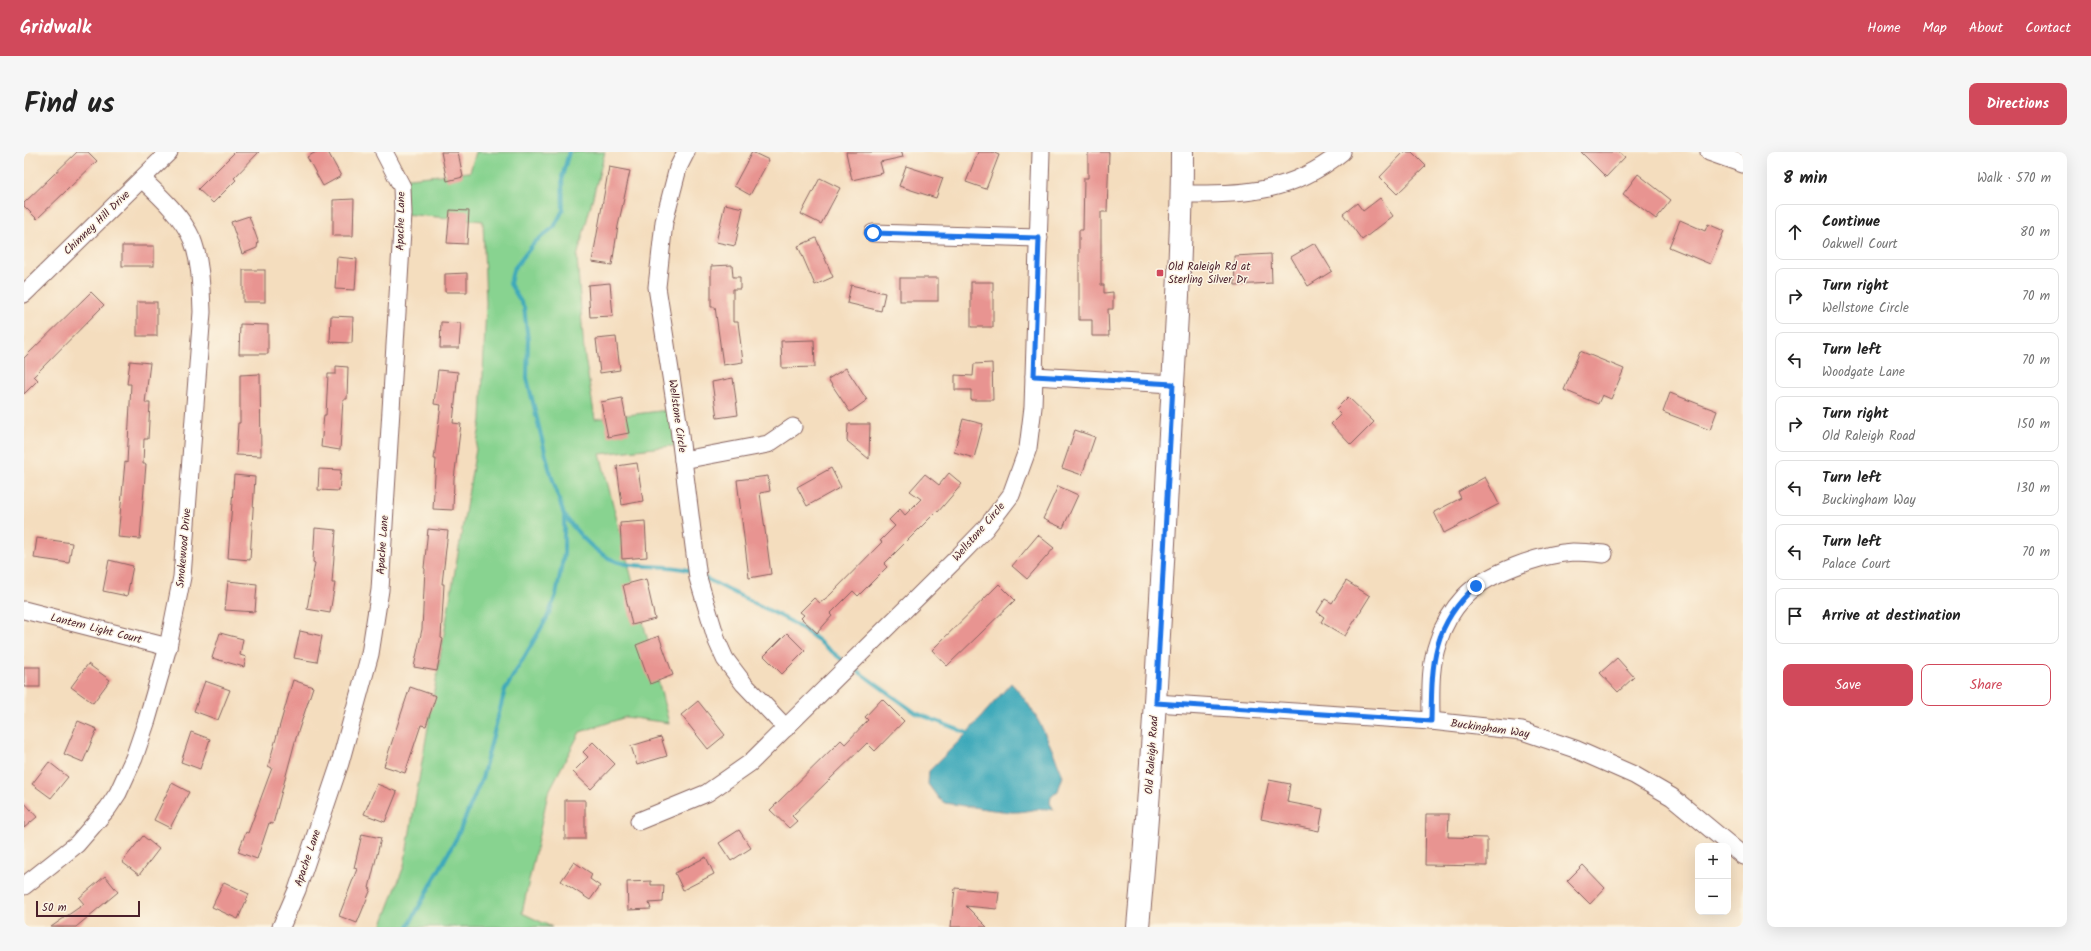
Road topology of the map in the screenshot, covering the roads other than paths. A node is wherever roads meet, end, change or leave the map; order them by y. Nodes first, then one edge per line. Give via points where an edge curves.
1 (169, 152) edge
2 (384, 152) edge
3 (686, 152) edge
4 (1041, 152) edge
5 (1182, 152) edge
6 (1342, 152) edge
7 (1709, 152) edge
8 (1743, 164) edge
9 (142, 179) junction
10 (1182, 194) junction
11 (873, 233) dead end
12 (1039, 238) junction
13 (24, 294) edge
14 (1034, 376) junction
15 (1173, 384) junction
16 (793, 427) dead end
17 (683, 460) junction
18 (1604, 554) dead end
19 (24, 610) edge
20 (168, 647) junction
21 (1156, 703) junction
22 (1431, 721) junction
23 (786, 728) junction
24 (639, 821) dead end
25 (1743, 856) edge
26 (24, 886) edge
27 (280, 927) edge
28 (1138, 927) edge

1 - 9 street, Chimney Hill Drive
2 - 27 street, Apache Lane via 402,187 403,214 380,590 370,654 340,763 297,890
3 - 17 street, Wellstone Circle via 678,168 664,222 657,287
4 - 12 street, Wellstone Circle
5 - 10 main road, Old Raleigh Road
6 - 10 street via 1317,170 1302,177 1256,192 1229,195
7 - 8 street
9 - 13 street, Chimney Hill Drive
9 - 20 street, Smokewood Drive via 164,201 191,237 201,277 202,312 185,548 177,607
10 - 15 main road, Old Raleigh Road
11 - 12 street
12 - 14 street, Wellstone Circle
14 - 15 street
14 - 23 street, Wellstone Circle via 1028,448 1011,494 985,528
15 - 21 main road, Old Raleigh Road
16 - 17 street via 768,444
17 - 23 street, Wellstone Circle via 698,578 716,641 725,659 744,684
18 - 22 street via 1572,552 1532,561 1500,573 1476,586 1465,596 1445,624 1437,644 1432,670
19 - 20 street, Lantern Light Court
20 - 26 street, Smokewood Drive via 134,758 118,793 77,844
21 - 22 street, Buckingham Way
21 - 28 main road, Old Raleigh Road
22 - 25 street, Buckingham Way via 1522,731 1575,749 1634,775 1672,798
23 - 24 street, Wellstone Circle via 750,763 707,792

